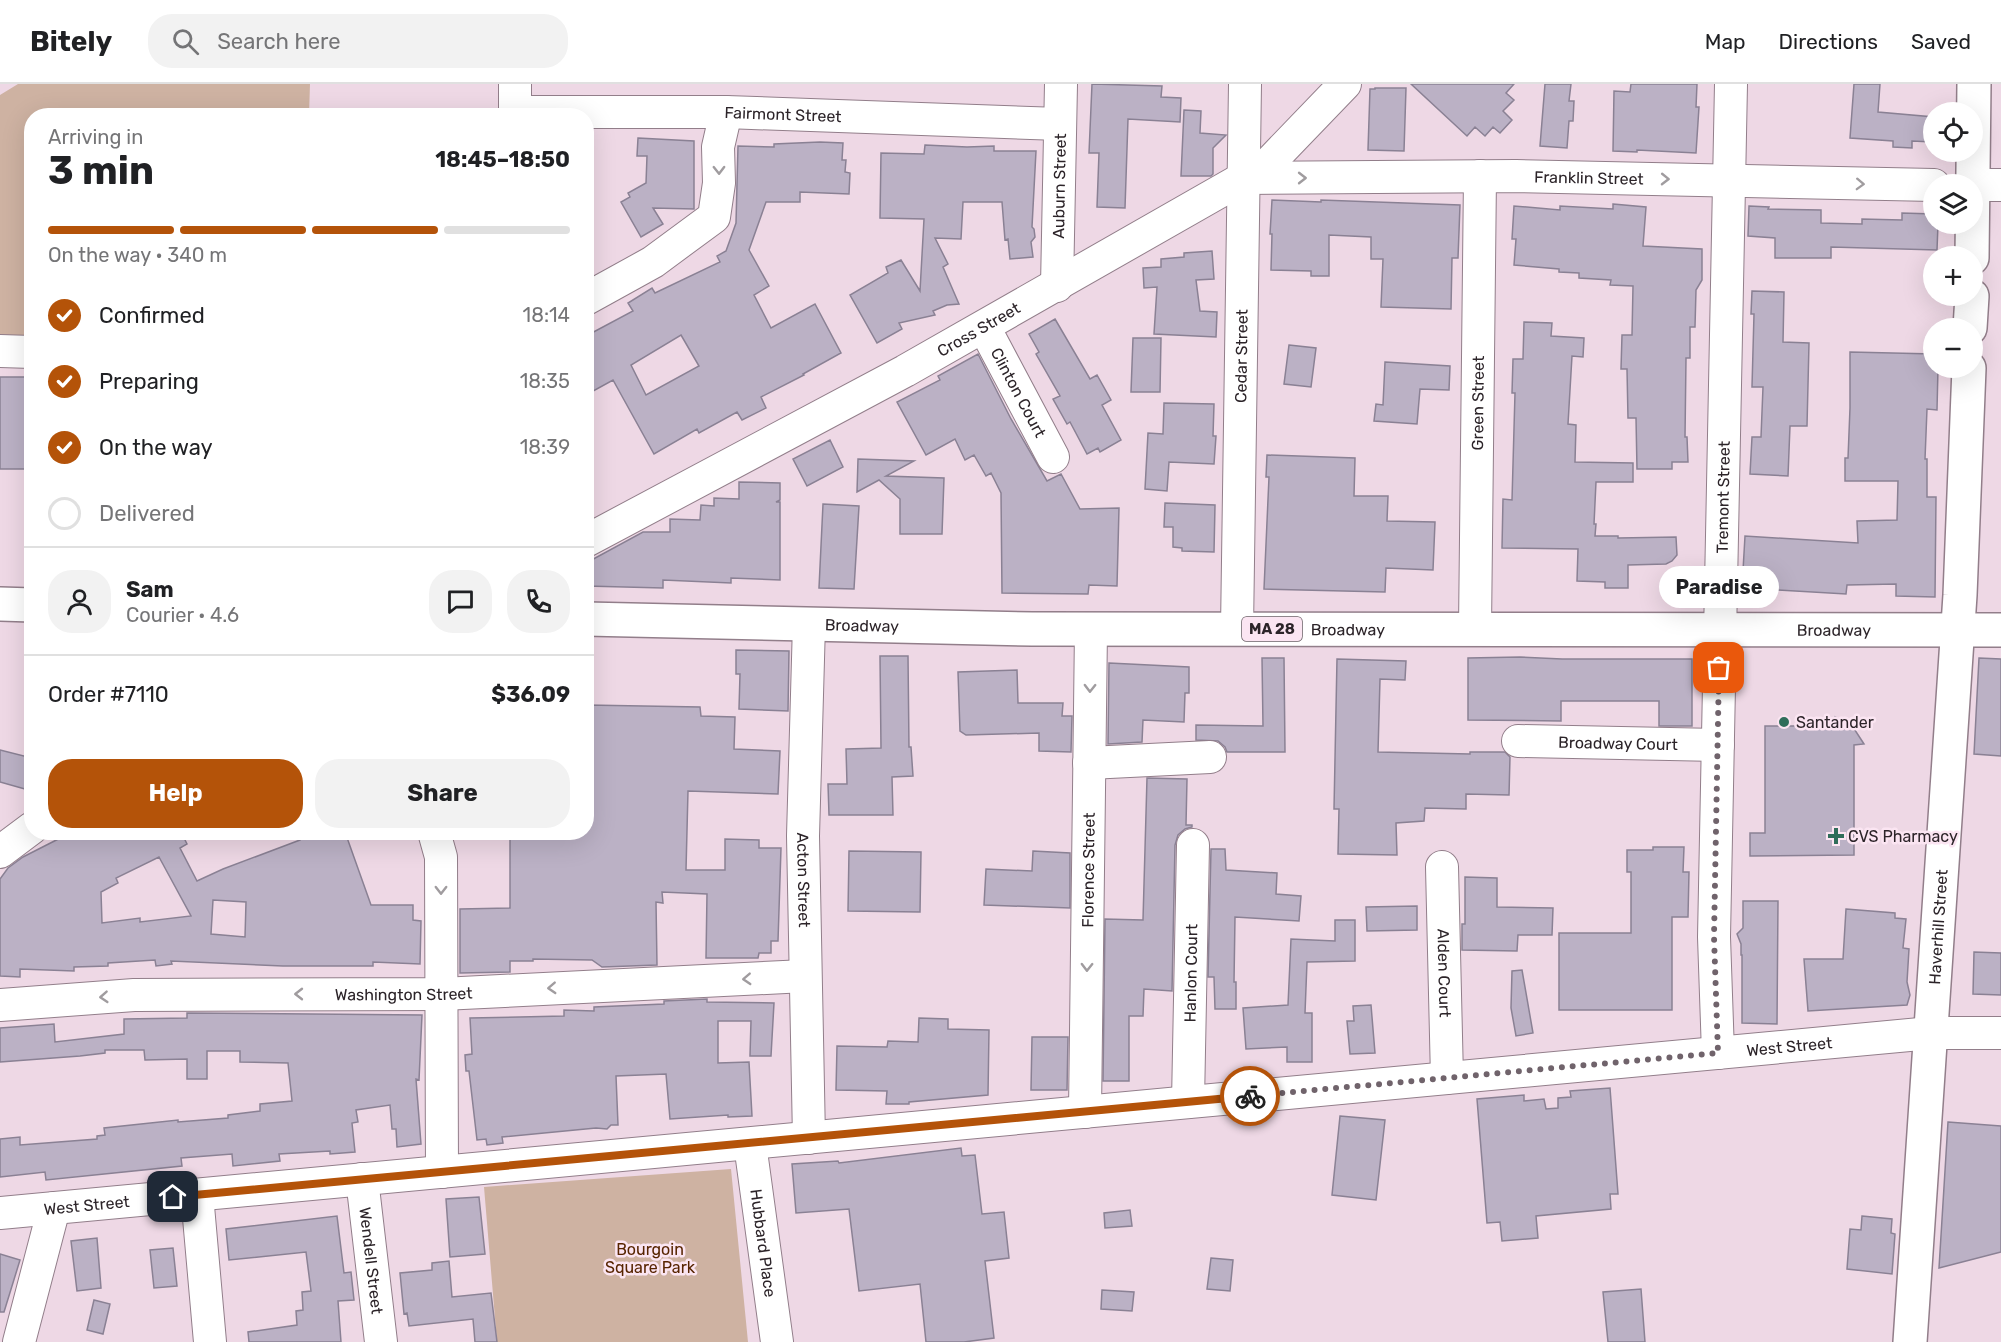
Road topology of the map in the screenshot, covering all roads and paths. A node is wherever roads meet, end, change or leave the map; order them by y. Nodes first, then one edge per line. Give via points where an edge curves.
1 (515, 84) edge
2 (1061, 84) edge
3 (1245, 84) edge
4 (1345, 84) edge
5 (1731, 84) edge
6 (1974, 84) edge
7 (515, 108) edge
8 (594, 112) edge
9 (726, 112) junction
10 (1060, 124) junction
11 (1973, 174) edge
12 (1480, 176) junction
13 (1244, 178) junction
14 (1729, 181) junction
15 (1923, 185) edge
16 (1983, 185) edge
17 (2001, 185) edge
18 (1057, 286) junction
19 (594, 295) edge
20 (984, 327) junction
21 (0, 351) edge
22 (24, 352) edge
23 (1969, 378) edge
24 (1053, 457) dead end
25 (594, 537) edge
26 (0, 604) edge
27 (24, 605) edge
28 (594, 619) edge
29 (809, 624) junction
30 (1090, 629) junction
31 (1237, 629) junction
32 (1475, 629) junction
33 (1720, 629) junction
34 (1958, 630) junction
35 (2001, 630) edge
36 (1518, 741) dead end
37 (1718, 745) junction
38 (1210, 757) dead end
39 (1089, 763) junction
40 (24, 834) edge
41 (436, 840) edge
42 (1193, 845) dead end
43 (0, 852) edge
44 (1442, 867) dead end
45 (805, 976) junction
46 (441, 994) junction
47 (0, 1005) edge
48 (2001, 1033) edge
49 (1931, 1034) junction
50 (1718, 1053) junction
51 (1447, 1078) junction
52 (1188, 1102) junction
53 (1085, 1112) junction
54 (809, 1138) junction
55 (750, 1144) junction
56 (442, 1172) junction
57 (362, 1179) junction
58 (197, 1195) junction
59 (54, 1208) junction
60 (0, 1213) edge
61 (19, 1342) edge
62 (210, 1342) edge
63 (381, 1342) edge
64 (777, 1342) edge
65 (1910, 1342) edge

1 - 7 street
2 - 10 street, Auburn Street
3 - 13 street, Cedar Street
4 - 13 street, Cross Street via 1268,164
5 - 14 street, Tremont Street
6 - 11 main road
8 - 9 street
9 - 10 street, Fairmont Street
9 -> 19 street, Fairmont Street via 718,147 719,183 714,217 653,262
10 - 18 street, Auburn Street
13 -> 12 street, Franklin Street
12 -> 14 street, Franklin Street
12 - 32 street, Green Street
13 - 18 street, Cross Street
13 - 31 street, Cedar Street
14 -> 15 street, Franklin Street
14 - 33 street, Tremont Street
16 - 17 street
18 - 20 street, Cross Street
20 - 24 street, Clinton Court
20 - 25 street, Cross Street
21 - 22 street
23 - 34 main road, Haverhill Street
26 - 27 main road
28 - 29 main road, Broadway / MA 28
29 - 30 main road, Broadway / MA 28
29 - 45 street, Acton Street via 803,836
30 - 31 main road, Broadway / MA 28
30 -> 39 street, Florence Street
31 - 32 main road, Broadway / MA 28
32 - 33 main road, Broadway / MA 28
33 - 34 main road, Broadway / MA 28
33 - 37 street, Tremont Street
34 - 35 main road, Broadway / MA 28
34 - 49 main road, Haverhill Street
36 - 37 street, Broadway Court
37 - 50 street, Tremont Street via 1714,937
38 - 39 street
39 -> 53 street, Florence Street
40 - 43 street
41 -> 46 street via 441,857
42 - 52 street, Hanlon Court
44 - 51 street, Alden Court
45 -> 46 street, Washington Street
45 - 54 street, Acton Street
46 -> 47 street, Washington Street via 134,995
46 - 56 street
48 - 49 street, West Street
49 - 50 street, West Street
49 - 65 main road, Haverhill Street
50 - 51 street, West Street
51 - 52 street, West Street
52 - 53 street, West Street
53 - 54 street, West Street
54 - 55 street, West Street
55 - 56 street, West Street
55 - 64 street, Hubbard Place
56 - 57 street, West Street
57 - 58 street, West Street
57 - 63 street, Wendell Street
58 - 59 street, West Street
58 - 62 street
59 - 60 street, West Street
59 - 61 street

